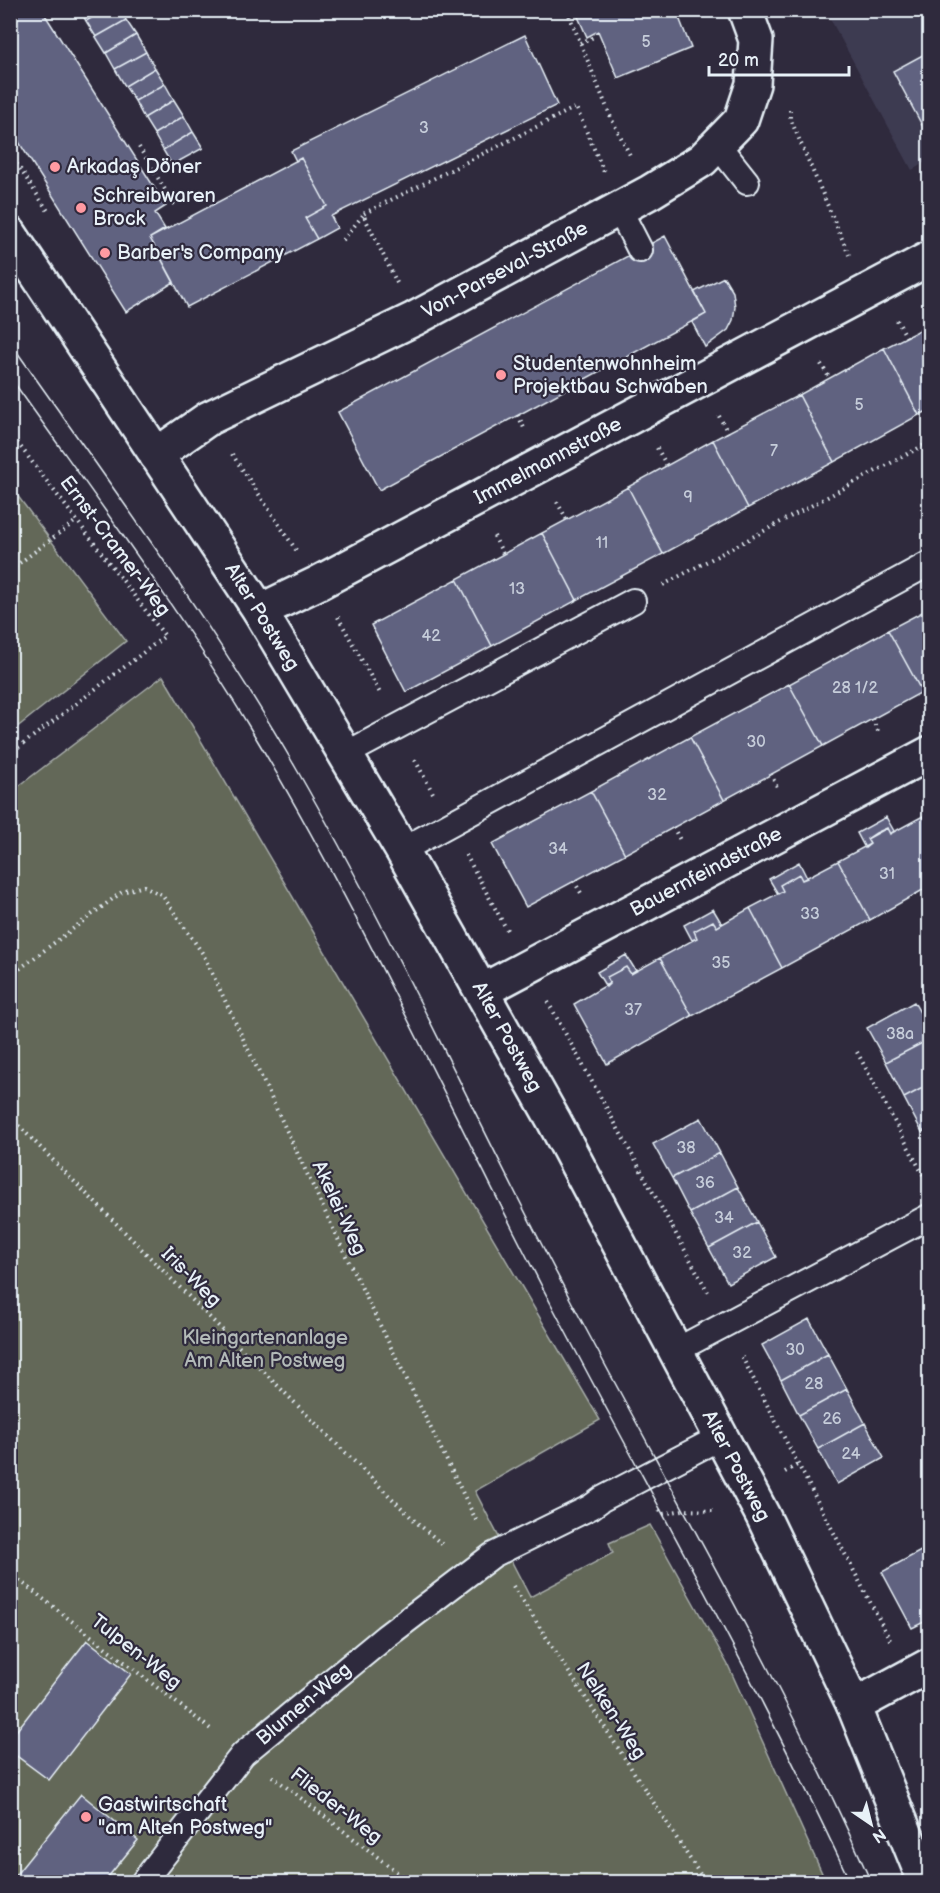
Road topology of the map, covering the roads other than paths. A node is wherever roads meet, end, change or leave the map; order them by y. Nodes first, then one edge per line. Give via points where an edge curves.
1 (745, 10) edge
2 (717, 144) junction
3 (747, 182) dead end
4 (619, 208) junction
5 (10, 234) edge
6 (640, 250) dead end
7 (930, 258) edge
8 (156, 455) junction
9 (930, 563) edge
10 (633, 601) road end
11 (260, 611) junction
12 (930, 753) edge
13 (346, 754) junction
14 (402, 850) junction
15 (482, 991) junction
16 (930, 1216) edge
17 (675, 1351) junction
18 (721, 1437) junction
19 (919, 1671) edge
20 (854, 1706) junction
21 (143, 1882) edge
22 (925, 1882) edge

1 - 2 street, Von-Parseval-Straße via 756,40 753,84 741,120
2 - 3 lane
2 - 4 street, Von-Parseval-Straße via 702,159
4 - 6 lane
4 - 8 street, Von-Parseval-Straße via 414,319 209,418
5 - 8 street, Alter Postweg
7 - 11 street, Immelmannstraße
8 - 11 street, Alter Postweg
9 - 14 lane
10 - 13 lane
11 - 13 street, Alter Postweg
12 - 15 street, Bauernfeindstraße
13 - 14 street, Alter Postweg
14 - 15 street, Alter Postweg
15 - 17 street, Alter Postweg
16 - 17 lane
17 - 18 street, Alter Postweg
18 - 20 street, Alter Postweg
18 - 21 lane, Blumen-Weg via 493,1555 385,1637 243,1754
19 - 20 street
20 - 22 street, Alter Postweg

